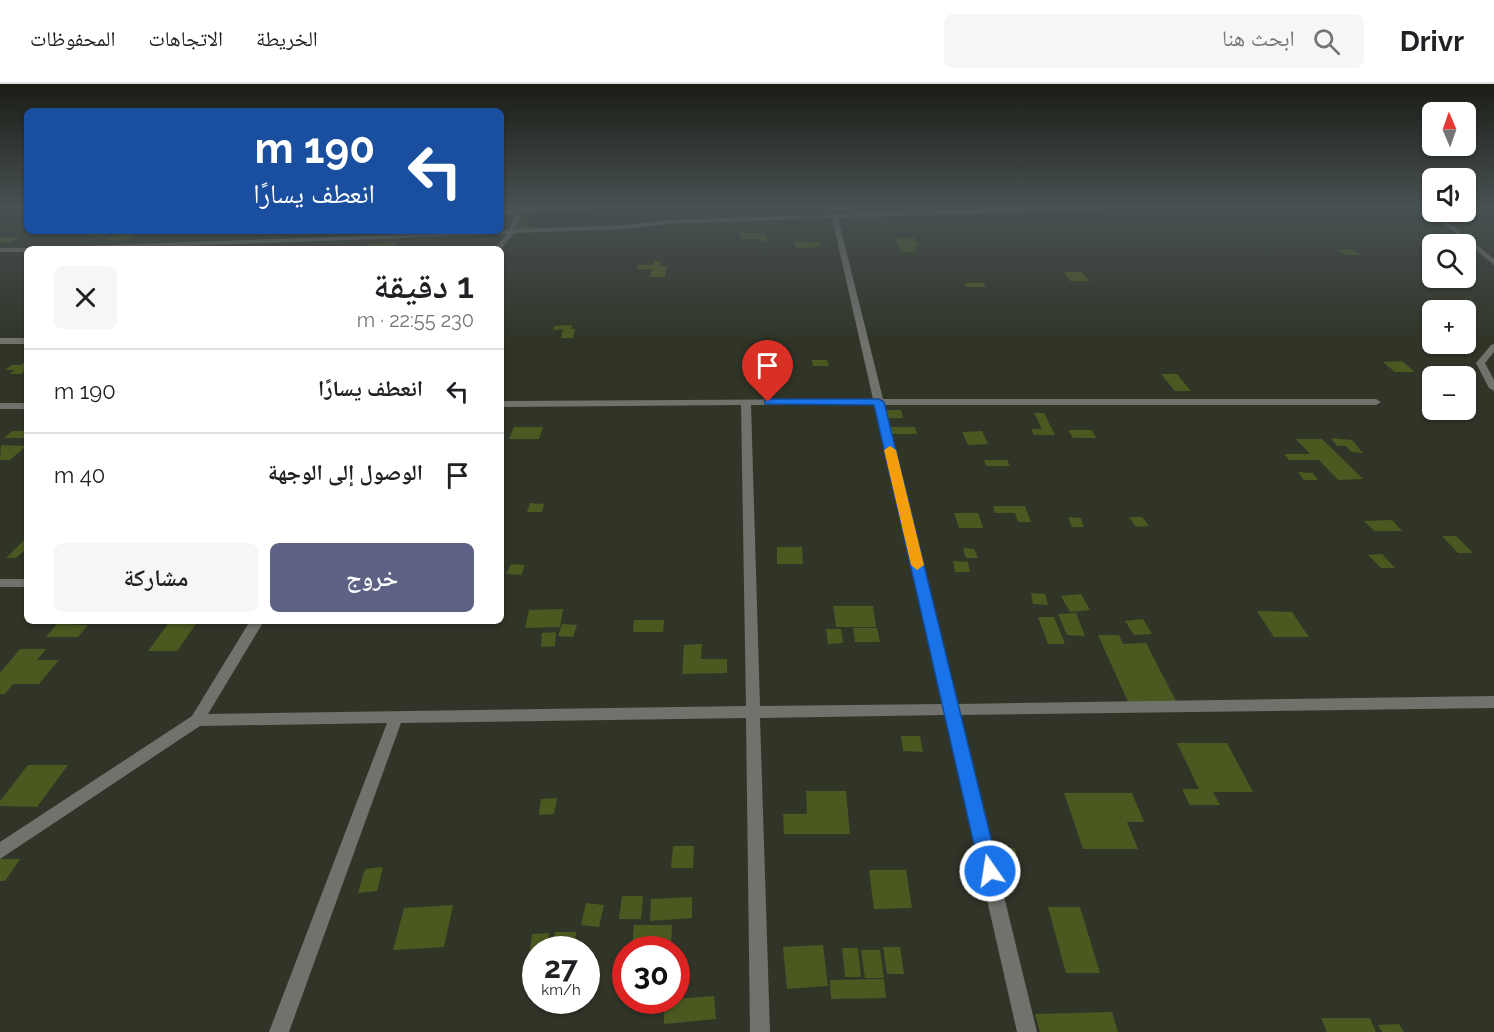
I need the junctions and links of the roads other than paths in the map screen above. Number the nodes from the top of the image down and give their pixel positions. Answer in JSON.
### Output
{"nodes":[{"id":1,"x":844,"y":251,"type":"edge"},
{"id":2,"x":1480,"y":251,"type":"edge"},
{"id":3,"x":1494,"y":263,"type":"edge"},
{"id":4,"x":0,"y":341,"type":"edge"},
{"id":5,"x":24,"y":341,"type":"edge"},
{"id":6,"x":1494,"y":347,"type":"edge"},
{"id":7,"x":1494,"y":388,"type":"edge"},
{"id":8,"x":746,"y":402,"type":"junction"},
{"id":9,"x":879,"y":402,"type":"junction"},
{"id":10,"x":1376,"y":402,"type":"dead end"},
{"id":11,"x":504,"y":404,"type":"edge"},
{"id":12,"x":0,"y":406,"type":"edge"},
{"id":13,"x":24,"y":406,"type":"edge"},
{"id":14,"x":0,"y":583,"type":"edge"},
{"id":15,"x":24,"y":583,"type":"edge"},
{"id":16,"x":255,"y":624,"type":"edge"},
{"id":17,"x":1494,"y":702,"type":"edge"},
{"id":18,"x":952,"y":710,"type":"junction"},
{"id":19,"x":753,"y":712,"type":"junction"},
{"id":20,"x":396,"y":718,"type":"junction"},
{"id":21,"x":197,"y":720,"type":"junction"},
{"id":22,"x":0,"y":850,"type":"edge"},
{"id":23,"x":279,"y":1032,"type":"edge"},
{"id":24,"x":760,"y":1032,"type":"edge"},
{"id":25,"x":1028,"y":1032,"type":"edge"}],
"edges":[{"from":1,"to":9,"type":"street"},
{"from":2,"to":3,"type":"street"},
{"from":4,"to":5,"type":"street"},
{"from":6,"to":7,"type":"street"},
{"from":8,"to":9,"type":"street"},
{"from":8,"to":11,"type":"street"},
{"from":8,"to":19,"type":"street"},
{"from":9,"to":10,"type":"street"},
{"from":9,"to":18,"type":"street"},
{"from":12,"to":13,"type":"street"},
{"from":14,"to":15,"type":"street"},
{"from":16,"to":21,"type":"street"},
{"from":17,"to":18,"type":"street"},
{"from":18,"to":19,"type":"street"},
{"from":18,"to":25,"type":"street"},
{"from":19,"to":20,"type":"street"},
{"from":19,"to":24,"type":"street"},
{"from":20,"to":21,"type":"street"},
{"from":20,"to":23,"type":"street"},
{"from":21,"to":22,"type":"street"}]}
